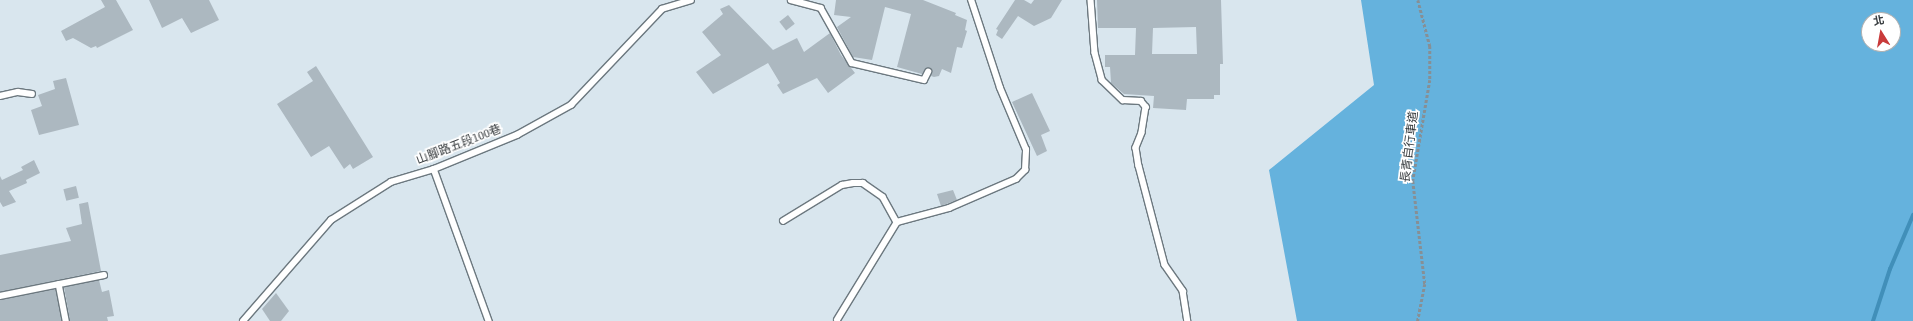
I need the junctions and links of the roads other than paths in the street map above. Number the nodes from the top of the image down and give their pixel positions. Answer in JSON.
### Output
{"nodes":[{"id":1,"x":691,"y":0,"type":"edge"},
{"id":2,"x":791,"y":0,"type":"edge"},
{"id":3,"x":971,"y":0,"type":"edge"},
{"id":4,"x":1091,"y":0,"type":"edge"},
{"id":5,"x":928,"y":72,"type":"dead end"},
{"id":6,"x":32,"y":94,"type":"dead end"},
{"id":7,"x":0,"y":96,"type":"edge"},
{"id":8,"x":434,"y":169,"type":"junction"},
{"id":9,"x":783,"y":221,"type":"dead end"},
{"id":10,"x":898,"y":222,"type":"junction"},
{"id":11,"x":104,"y":275,"type":"dead end"},
{"id":12,"x":59,"y":284,"type":"junction"},
{"id":13,"x":0,"y":296,"type":"edge"},
{"id":14,"x":838,"y":320,"type":"edge"},
{"id":15,"x":66,"y":321,"type":"edge"},
{"id":16,"x":243,"y":321,"type":"edge"},
{"id":17,"x":489,"y":321,"type":"edge"},
{"id":18,"x":1188,"y":321,"type":"edge"}],
"edges":[{"from":1,"to":8,"type":"lane","name":"山腳路五段100巷"},
{"from":2,"to":5,"type":"lane"},
{"from":3,"to":10,"type":"lane"},
{"from":4,"to":18,"type":"lane"},
{"from":6,"to":7,"type":"lane"},
{"from":8,"to":16,"type":"lane","name":"山腳路五段100巷"},
{"from":8,"to":17,"type":"lane"},
{"from":9,"to":10,"type":"lane"},
{"from":10,"to":14,"type":"lane"},
{"from":11,"to":12,"type":"lane"},
{"from":12,"to":13,"type":"lane"},
{"from":12,"to":15,"type":"lane"}]}
